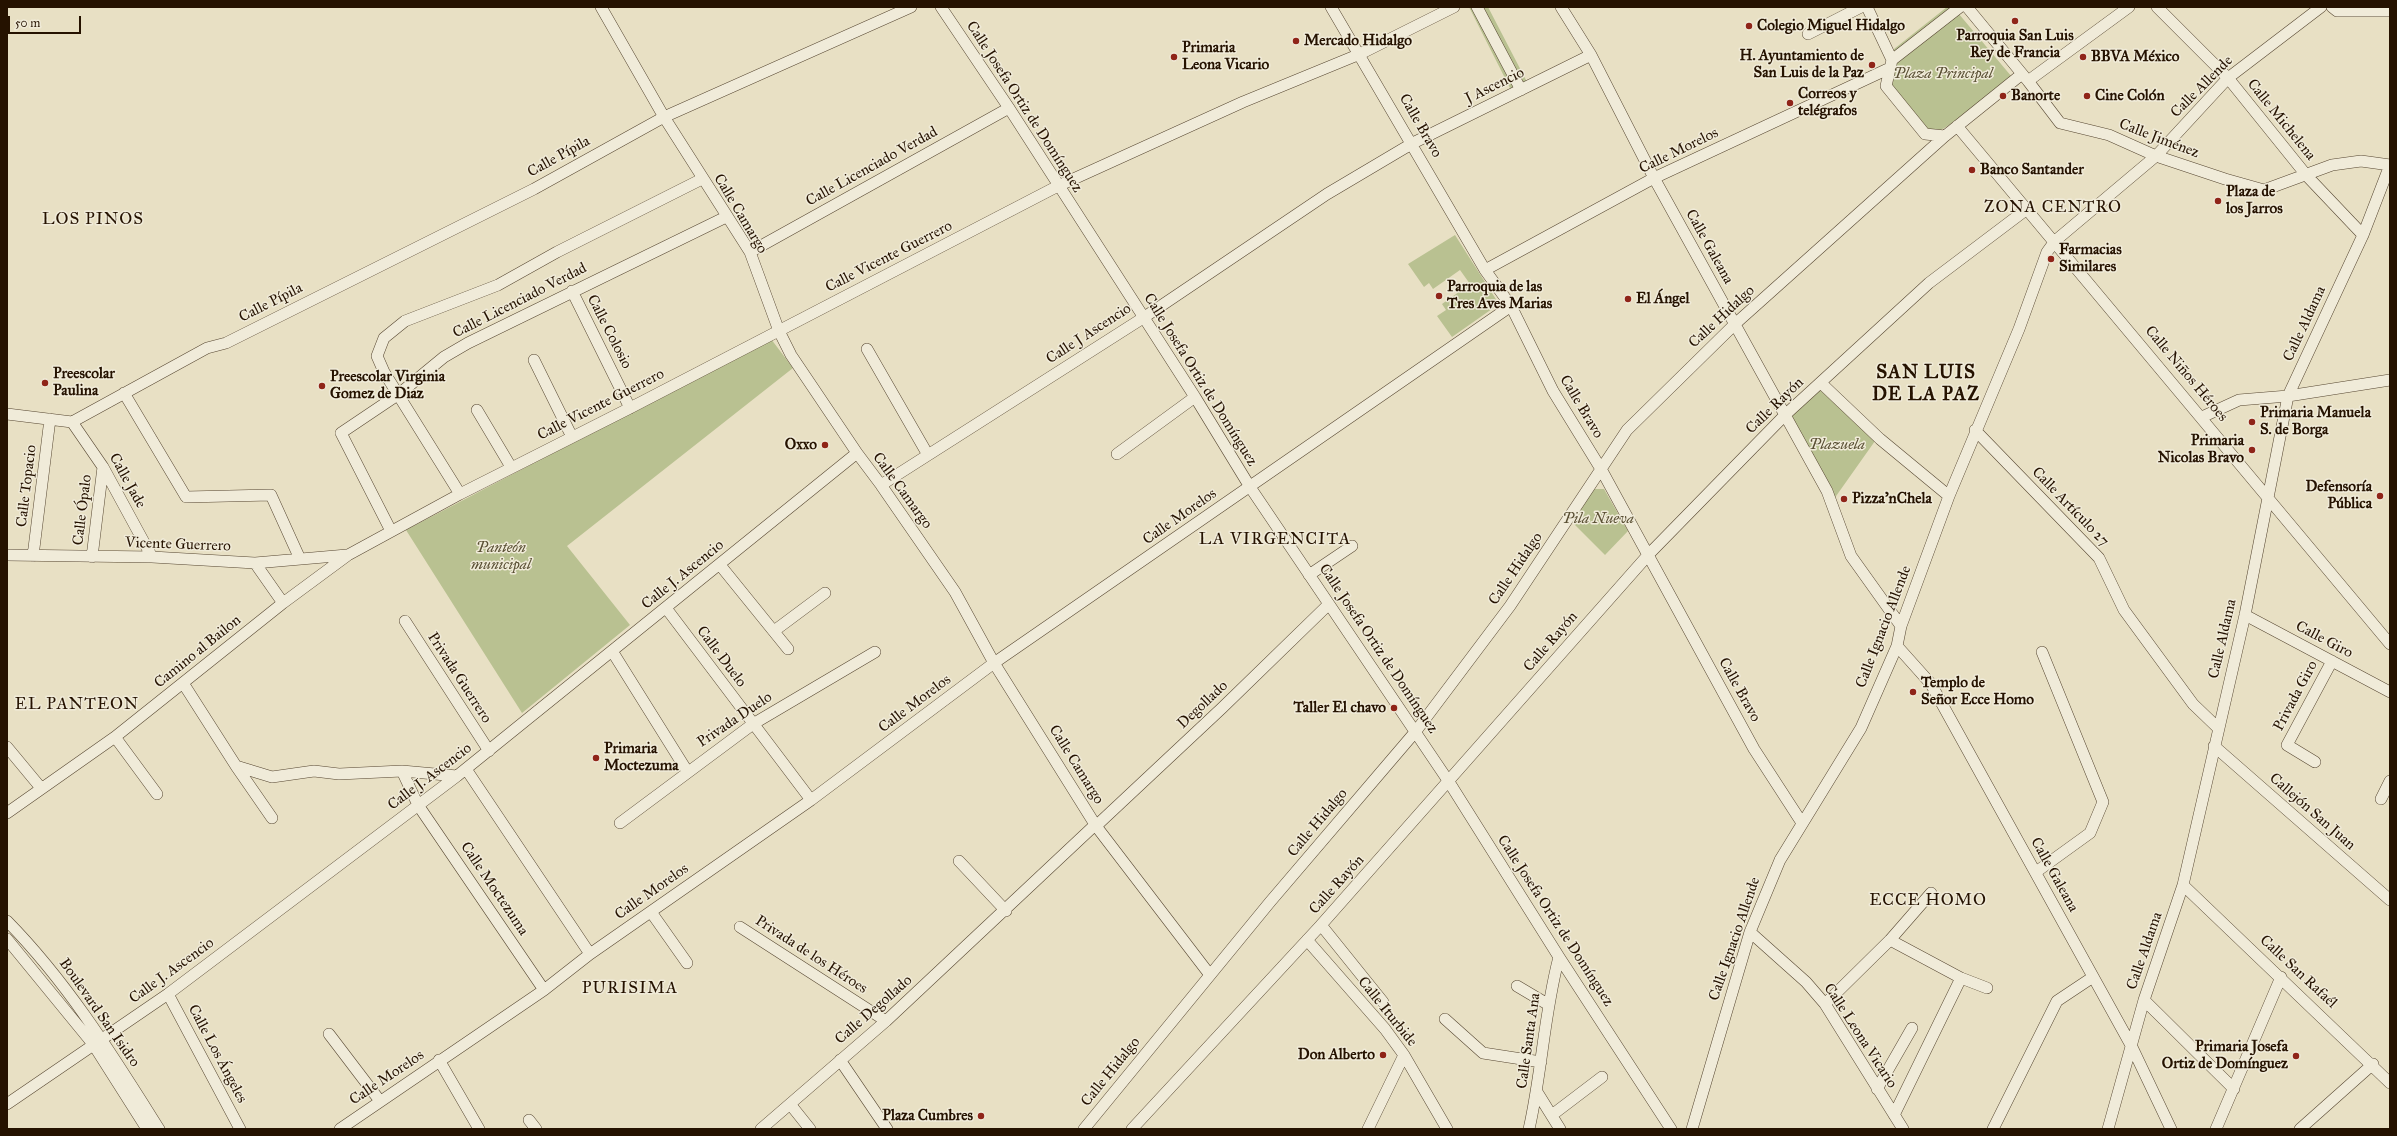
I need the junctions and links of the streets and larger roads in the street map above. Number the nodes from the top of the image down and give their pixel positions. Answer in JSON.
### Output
{"nodes":[{"id":1,"x":601,"y":7,"type":"edge"},
{"id":2,"x":911,"y":7,"type":"edge"},
{"id":3,"x":941,"y":7,"type":"edge"},
{"id":4,"x":1332,"y":7,"type":"edge"},
{"id":5,"x":1454,"y":7,"type":"edge"},
{"id":6,"x":1477,"y":7,"type":"edge"},
{"id":7,"x":1561,"y":7,"type":"edge"},
{"id":8,"x":1861,"y":7,"type":"edge"},
{"id":9,"x":1867,"y":7,"type":"edge"},
{"id":10,"x":1960,"y":7,"type":"edge"},
{"id":11,"x":1967,"y":7,"type":"edge"},
{"id":12,"x":2129,"y":7,"type":"edge"},
{"id":13,"x":2157,"y":7,"type":"edge"},
{"id":14,"x":2321,"y":7,"type":"edge"},
{"id":15,"x":2332,"y":7,"type":"edge"},
{"id":16,"x":2390,"y":11,"type":"edge"},
{"id":17,"x":1808,"y":34,"type":"dead end"},
{"id":18,"x":1360,"y":54,"type":"junction"},
{"id":19,"x":1591,"y":55,"type":"junction"},
{"id":20,"x":1891,"y":64,"type":"junction"},
{"id":21,"x":2025,"y":78,"type":"junction"},
{"id":22,"x":2228,"y":78,"type":"junction"},
{"id":23,"x":1521,"y":90,"type":"junction"},
{"id":24,"x":1009,"y":108,"type":"junction"},
{"id":25,"x":664,"y":117,"type":"junction"},
{"id":26,"x":1957,"y":126,"type":"junction"},
{"id":27,"x":1945,"y":136,"type":"junction"},
{"id":28,"x":1413,"y":143,"type":"junction"},
{"id":29,"x":2156,"y":156,"type":"junction"},
{"id":30,"x":2390,"y":165,"type":"edge"},
{"id":31,"x":2307,"y":176,"type":"junction"},
{"id":32,"x":1654,"y":178,"type":"junction"},
{"id":33,"x":702,"y":179,"type":"junction"},
{"id":34,"x":1058,"y":186,"type":"junction"},
{"id":35,"x":2027,"y":209,"type":"junction"},
{"id":36,"x":726,"y":217,"type":"junction"},
{"id":37,"x":2363,"y":235,"type":"junction"},
{"id":38,"x":2055,"y":241,"type":"junction"},
{"id":39,"x":750,"y":252,"type":"junction"},
{"id":40,"x":1485,"y":270,"type":"junction"},
{"id":41,"x":572,"y":291,"type":"junction"},
{"id":42,"x":1511,"y":306,"type":"junction"},
{"id":43,"x":1143,"y":318,"type":"junction"},
{"id":44,"x":1734,"y":324,"type":"junction"},
{"id":45,"x":779,"y":331,"type":"junction"},
{"id":46,"x":867,"y":349,"type":"dead end"},
{"id":47,"x":534,"y":360,"type":"dead end"},
{"id":48,"x":2390,"y":380,"type":"edge"},
{"id":49,"x":1821,"y":383,"type":"junction"},
{"id":50,"x":124,"y":393,"type":"junction"},
{"id":51,"x":399,"y":394,"type":"junction"},
{"id":52,"x":2288,"y":396,"type":"junction"},
{"id":53,"x":1195,"y":397,"type":"junction"},
{"id":54,"x":630,"y":408,"type":"junction"},
{"id":55,"x":477,"y":410,"type":"dead end"},
{"id":56,"x":7,"y":414,"type":"edge"},
{"id":57,"x":1786,"y":415,"type":"junction"},
{"id":58,"x":2202,"y":417,"type":"junction"},
{"id":59,"x":50,"y":419,"type":"junction"},
{"id":60,"x":72,"y":422,"type":"junction"},
{"id":61,"x":1975,"y":430,"type":"junction"},
{"id":62,"x":572,"y":437,"type":"junction"},
{"id":63,"x":857,"y":453,"type":"junction"},
{"id":64,"x":1116,"y":454,"type":"dead end"},
{"id":65,"x":928,"y":455,"type":"junction"},
{"id":66,"x":103,"y":467,"type":"junction"},
{"id":67,"x":511,"y":467,"type":"junction"},
{"id":68,"x":1601,"y":469,"type":"junction"},
{"id":69,"x":881,"y":485,"type":"junction"},
{"id":70,"x":1250,"y":487,"type":"junction"},
{"id":71,"x":460,"y":494,"type":"junction"},
{"id":72,"x":1949,"y":496,"type":"junction"},
{"id":73,"x":2268,"y":496,"type":"junction"},
{"id":74,"x":391,"y":531,"type":"junction"},
{"id":75,"x":1352,"y":546,"type":"dead end"},
{"id":76,"x":1649,"y":554,"type":"junction"},
{"id":77,"x":7,"y":555,"type":"edge"},
{"id":78,"x":348,"y":555,"type":"junction"},
{"id":79,"x":33,"y":556,"type":"junction"},
{"id":80,"x":92,"y":557,"type":"junction"},
{"id":81,"x":152,"y":557,"type":"junction"},
{"id":82,"x":300,"y":559,"type":"junction"},
{"id":83,"x":255,"y":563,"type":"junction"},
{"id":84,"x":720,"y":564,"type":"junction"},
{"id":85,"x":1309,"y":575,"type":"junction"},
{"id":86,"x":825,"y":593,"type":"dead end"},
{"id":87,"x":283,"y":603,"type":"junction"},
{"id":88,"x":1329,"y":604,"type":"junction"},
{"id":89,"x":666,"y":608,"type":"junction"},
{"id":90,"x":2245,"y":615,"type":"junction"},
{"id":91,"x":405,"y":621,"type":"dead end"},
{"id":92,"x":1901,"y":626,"type":"junction"},
{"id":93,"x":774,"y":631,"type":"junction"},
{"id":94,"x":2390,"y":644,"type":"edge"},
{"id":95,"x":1897,"y":646,"type":"junction"},
{"id":96,"x":788,"y":649,"type":"dead end"},
{"id":97,"x":612,"y":651,"type":"junction"},
{"id":98,"x":875,"y":652,"type":"dead end"},
{"id":99,"x":2042,"y":652,"type":"dead end"},
{"id":100,"x":2332,"y":661,"type":"junction"},
{"id":101,"x":994,"y":663,"type":"junction"},
{"id":102,"x":183,"y":683,"type":"junction"},
{"id":103,"x":2390,"y":692,"type":"edge"},
{"id":104,"x":752,"y":724,"type":"junction"},
{"id":105,"x":2218,"y":728,"type":"junction"},
{"id":106,"x":1416,"y":731,"type":"junction"},
{"id":107,"x":115,"y":737,"type":"junction"},
{"id":108,"x":2214,"y":746,"type":"junction"},
{"id":109,"x":7,"y":747,"type":"edge"},
{"id":110,"x":488,"y":751,"type":"junction"},
{"id":111,"x":2315,"y":762,"type":"dead end"},
{"id":112,"x":236,"y":766,"type":"junction"},
{"id":113,"x":466,"y":769,"type":"junction"},
{"id":114,"x":402,"y":771,"type":"junction"},
{"id":115,"x":687,"y":771,"type":"junction"},
{"id":116,"x":457,"y":776,"type":"junction"},
{"id":117,"x":2390,"y":781,"type":"edge"},
{"id":118,"x":1449,"y":782,"type":"junction"},
{"id":119,"x":41,"y":788,"type":"junction"},
{"id":120,"x":157,"y":794,"type":"dead end"},
{"id":121,"x":2381,"y":799,"type":"dead end"},
{"id":122,"x":811,"y":800,"type":"junction"},
{"id":123,"x":418,"y":805,"type":"junction"},
{"id":124,"x":7,"y":813,"type":"edge"},
{"id":125,"x":272,"y":818,"type":"dead end"},
{"id":126,"x":620,"y":823,"type":"dead end"},
{"id":127,"x":1802,"y":823,"type":"junction"},
{"id":128,"x":1096,"y":825,"type":"junction"},
{"id":129,"x":959,"y":861,"type":"dead end"},
{"id":130,"x":2036,"y":872,"type":"junction"},
{"id":131,"x":2183,"y":885,"type":"junction"},
{"id":132,"x":1931,"y":893,"type":"dead end"},
{"id":133,"x":2390,"y":900,"type":"edge"},
{"id":134,"x":1006,"y":911,"type":"junction"},
{"id":135,"x":651,"y":912,"type":"junction"},
{"id":136,"x":7,"y":921,"type":"edge"},
{"id":137,"x":1321,"y":925,"type":"junction"},
{"id":138,"x":740,"y":927,"type":"dead end"},
{"id":139,"x":1750,"y":932,"type":"junction"},
{"id":140,"x":7,"y":939,"type":"edge"},
{"id":141,"x":1307,"y":940,"type":"junction"},
{"id":142,"x":1890,"y":940,"type":"junction"},
{"id":143,"x":590,"y":954,"type":"junction"},
{"id":144,"x":1559,"y":957,"type":"junction"},
{"id":145,"x":687,"y":963,"type":"dead end"},
{"id":146,"x":1210,"y":975,"type":"junction"},
{"id":147,"x":2093,"y":977,"type":"junction"},
{"id":148,"x":2281,"y":977,"type":"junction"},
{"id":149,"x":1962,"y":978,"type":"junction"},
{"id":150,"x":1517,"y":986,"type":"dead end"},
{"id":151,"x":1987,"y":988,"type":"dead end"},
{"id":152,"x":544,"y":990,"type":"junction"},
{"id":153,"x":168,"y":994,"type":"junction"},
{"id":154,"x":2144,"y":1000,"type":"junction"},
{"id":155,"x":1383,"y":1002,"type":"dead end"},
{"id":156,"x":1825,"y":1004,"type":"junction"},
{"id":157,"x":1549,"y":1005,"type":"junction"},
{"id":158,"x":1445,"y":1019,"type":"dead end"},
{"id":159,"x":886,"y":1021,"type":"junction"},
{"id":160,"x":1912,"y":1028,"type":"dead end"},
{"id":161,"x":329,"y":1034,"type":"dead end"},
{"id":162,"x":98,"y":1041,"type":"junction"},
{"id":163,"x":2132,"y":1047,"type":"junction"},
{"id":164,"x":1404,"y":1055,"type":"junction"},
{"id":165,"x":439,"y":1060,"type":"junction"},
{"id":166,"x":840,"y":1060,"type":"junction"},
{"id":167,"x":1541,"y":1062,"type":"junction"},
{"id":168,"x":2372,"y":1064,"type":"junction"},
{"id":169,"x":1602,"y":1077,"type":"dead end"},
{"id":170,"x":2390,"y":1083,"type":"edge"},
{"id":171,"x":1877,"y":1089,"type":"junction"},
{"id":172,"x":2234,"y":1089,"type":"junction"},
{"id":173,"x":1537,"y":1092,"type":"junction"},
{"id":174,"x":380,"y":1101,"type":"junction"},
{"id":175,"x":7,"y":1104,"type":"edge"},
{"id":176,"x":790,"y":1104,"type":"junction"},
{"id":177,"x":1552,"y":1115,"type":"junction"},
{"id":178,"x":1894,"y":1115,"type":"junction"},
{"id":179,"x":147,"y":1129,"type":"edge"},
{"id":180,"x":159,"y":1129,"type":"edge"},
{"id":181,"x":240,"y":1129,"type":"edge"},
{"id":182,"x":340,"y":1129,"type":"edge"},
{"id":183,"x":479,"y":1129,"type":"edge"},
{"id":184,"x":761,"y":1129,"type":"edge"},
{"id":185,"x":810,"y":1129,"type":"edge"},
{"id":186,"x":886,"y":1129,"type":"edge"},
{"id":187,"x":1084,"y":1129,"type":"edge"},
{"id":188,"x":1132,"y":1129,"type":"edge"},
{"id":189,"x":1368,"y":1129,"type":"edge"},
{"id":190,"x":1447,"y":1129,"type":"edge"},
{"id":191,"x":1528,"y":1129,"type":"edge"},
{"id":192,"x":1560,"y":1129,"type":"edge"},
{"id":193,"x":1671,"y":1129,"type":"edge"},
{"id":194,"x":1692,"y":1129,"type":"edge"},
{"id":195,"x":1903,"y":1129,"type":"edge"},
{"id":196,"x":1993,"y":1129,"type":"edge"},
{"id":197,"x":2108,"y":1129,"type":"edge"},
{"id":198,"x":2171,"y":1129,"type":"edge"},
{"id":199,"x":2216,"y":1129,"type":"edge"},
{"id":200,"x":2300,"y":1129,"type":"edge"}],
"edges":[{"from":1,"to":25,"type":"street","name":"Calle Camargo"},
{"from":2,"to":25,"type":"street","name":"Calle Pípila"},
{"from":3,"to":24,"type":"street","name":"Calle Josefa Ortiz de Domínguez"},
{"from":4,"to":18,"type":"street","name":"Calle Bravo"},
{"from":5,"to":18,"type":"street","name":"Calle Vicente Guerrero"},
{"from":6,"to":23,"type":"street"},
{"from":7,"to":19,"type":"street","name":"Calle Galeana"},
{"from":8,"to":17,"type":"street"},
{"from":9,"to":20,"type":"street"},
{"from":10,"to":20,"type":"street","name":"Calle Morelos"},
{"from":11,"to":21,"type":"street","name":"Calle Jiménez"},
{"from":12,"to":21,"type":"street","name":"Calle Hidalgo"},
{"from":13,"to":22,"type":"street","name":"Calle Michelena"},
{"from":14,"to":22,"type":"street","name":"Calle Allende"},
{"from":15,"to":16,"type":"street"},
{"from":18,"to":28,"type":"street","name":"Calle Bravo"},
{"from":18,"to":34,"type":"street","name":"Calle Vicente Guerrero"},
{"from":19,"to":23,"type":"street","name":"J Ascencio"},
{"from":19,"to":32,"type":"street","name":"Calle Galeana"},
{"from":20,"to":27,"type":"street"},
{"from":20,"to":32,"type":"street","name":"Calle Morelos"},
{"from":21,"to":26,"type":"street","name":"Calle Hidalgo"},
{"from":21,"to":29,"type":"street","name":"Calle Jiménez"},
{"from":22,"to":29,"type":"street","name":"Calle Allende"},
{"from":22,"to":31,"type":"street","name":"Calle Michelena"},
{"from":23,"to":28,"type":"street","name":"J Ascencio"},
{"from":24,"to":34,"type":"street","name":"Calle Josefa Ortiz de Domínguez"},
{"from":24,"to":39,"type":"street","name":"Calle Licenciado Verdad"},
{"from":25,"to":33,"type":"street","name":"Calle Camargo"},
{"from":25,"to":50,"type":"street","name":"Calle Pípila"},
{"from":26,"to":27,"type":"street","name":"Calle Hidalgo"},
{"from":26,"to":35,"type":"street","name":"Calle Niños Héroes"},
{"from":27,"to":44,"type":"street","name":"Calle Hidalgo"},
{"from":28,"to":40,"type":"street","name":"Calle Bravo"},
{"from":28,"to":43,"type":"street","name":"Calle J Ascencio"},
{"from":29,"to":31,"type":"street","name":"Calle Jiménez"},
{"from":29,"to":38,"type":"street","name":"Calle Allende"},
{"from":30,"to":31,"type":"street","name":"Calle Jiménez"},
{"from":30,"to":37,"type":"street","name":"Calle Aldama"},
{"from":31,"to":37,"type":"street","name":"Calle Michelena"},
{"from":32,"to":40,"type":"street","name":"Calle Morelos"},
{"from":32,"to":44,"type":"street","name":"Calle Galeana"},
{"from":33,"to":36,"type":"street","name":"Calle Camargo"},
{"from":33,"to":51,"type":"street"},
{"from":34,"to":43,"type":"street","name":"Calle Josefa Ortiz de Domínguez"},
{"from":34,"to":45,"type":"street","name":"Calle Vicente Guerrero"},
{"from":35,"to":38,"type":"street","name":"Calle Niños Héroes"},
{"from":35,"to":49,"type":"street","name":"Calle Rayón"},
{"from":36,"to":39,"type":"street","name":"Calle Camargo"},
{"from":36,"to":41,"type":"street","name":"Calle Licenciado Verdad"},
{"from":37,"to":52,"type":"street","name":"Calle Aldama"},
{"from":38,"to":58,"type":"street","name":"Calle Niños Héroes"},
{"from":38,"to":61,"type":"street","name":"Calle Ignacio Allende"},
{"from":39,"to":45,"type":"street","name":"Calle Camargo"},
{"from":40,"to":42,"type":"street","name":"Calle Bravo"},
{"from":41,"to":51,"type":"street","name":"Calle Licenciado Verdad"},
{"from":41,"to":54,"type":"street","name":"Calle Colosio"},
{"from":42,"to":68,"type":"street","name":"Calle Bravo"},
{"from":42,"to":70,"type":"street","name":"Calle Morelos"},
{"from":43,"to":53,"type":"street","name":"Calle Josefa Ortiz de Domínguez"},
{"from":43,"to":65,"type":"street","name":"Calle J Ascencio"},
{"from":44,"to":57,"type":"street","name":"Calle Galeana"},
{"from":44,"to":68,"type":"street","name":"Calle Hidalgo"},
{"from":45,"to":54,"type":"street","name":"Calle Vicente Guerrero"},
{"from":45,"to":63,"type":"street","name":"Calle Camargo"},
{"from":46,"to":65,"type":"street"},
{"from":47,"to":62,"type":"street"},
{"from":48,"to":52,"type":"street"},
{"from":49,"to":57,"type":"street","name":"Calle Rayón"},
{"from":49,"to":72,"type":"street"},
{"from":50,"to":60,"type":"street","name":"Calle Pípila"},
{"from":50,"to":82,"type":"street"},
{"from":51,"to":71,"type":"street"},
{"from":51,"to":74,"type":"street","name":"Calle Licenciado Verdad"},
{"from":52,"to":58,"type":"street"},
{"from":52,"to":73,"type":"street","name":"Calle Aldama"},
{"from":53,"to":64,"type":"street"},
{"from":53,"to":70,"type":"street","name":"Calle Josefa Ortiz de Domínguez"},
{"from":54,"to":62,"type":"street","name":"Calle Vicente Guerrero"},
{"from":55,"to":67,"type":"street"},
{"from":56,"to":59,"type":"street"},
{"from":57,"to":76,"type":"street","name":"Calle Rayón"},
{"from":57,"to":92,"type":"street","name":"Calle Galeana"},
{"from":58,"to":73,"type":"street","name":"Calle Niños Héroes"},
{"from":59,"to":60,"type":"street"},
{"from":59,"to":79,"type":"street","name":"Calle Topacio"},
{"from":60,"to":66,"type":"street","name":"Calle Jade"},
{"from":61,"to":72,"type":"street","name":"Calle Ignacio Allende"},
{"from":61,"to":105,"type":"street","name":"Calle Artículo 27"},
{"from":62,"to":67,"type":"street","name":"Calle Vicente Guerrero"},
{"from":63,"to":69,"type":"street","name":"Calle Camargo"},
{"from":63,"to":84,"type":"street","name":"Calle J. Ascencio"},
{"from":65,"to":69,"type":"street","name":"Calle J Ascencio"},
{"from":66,"to":80,"type":"street","name":"Calle Ópalo"},
{"from":66,"to":81,"type":"street","name":"Calle Jade"},
{"from":67,"to":71,"type":"street","name":"Calle Vicente Guerrero"},
{"from":68,"to":76,"type":"street","name":"Calle Bravo"},
{"from":68,"to":106,"type":"street","name":"Calle Hidalgo"},
{"from":69,"to":101,"type":"street","name":"Calle Camargo"},
{"from":70,"to":85,"type":"street","name":"Calle Josefa Ortiz de Domínguez"},
{"from":70,"to":101,"type":"street","name":"Calle Morelos"},
{"from":71,"to":74,"type":"street","name":"Calle Vicente Guerrero"},
{"from":72,"to":92,"type":"street","name":"Calle Ignacio Allende"},
{"from":73,"to":90,"type":"street","name":"Calle Aldama"},
{"from":73,"to":94,"type":"street","name":"Calle Niños Héroes"},
{"from":74,"to":78,"type":"street","name":"Calle Vicente Guerrero"},
{"from":75,"to":85,"type":"street"},
{"from":76,"to":118,"type":"street","name":"Calle Rayón"},
{"from":76,"to":127,"type":"street","name":"Calle Bravo"},
{"from":77,"to":79,"type":"street","name":"Vicente Guerrero"},
{"from":78,"to":82,"type":"street","name":"Vicente Guerrero"},
{"from":78,"to":87,"type":"street","name":"Camino al Bailon"},
{"from":79,"to":80,"type":"street","name":"Vicente Guerrero"},
{"from":80,"to":81,"type":"street","name":"Vicente Guerrero"},
{"from":81,"to":83,"type":"street","name":"Vicente Guerrero"},
{"from":82,"to":83,"type":"street","name":"Vicente Guerrero"},
{"from":83,"to":87,"type":"street"},
{"from":84,"to":89,"type":"street","name":"Calle J. Ascencio"},
{"from":84,"to":93,"type":"street"},
{"from":85,"to":88,"type":"street","name":"Calle Josefa Ortiz de Domínguez"},
{"from":86,"to":93,"type":"street"},
{"from":87,"to":102,"type":"street","name":"Camino al Bailon"},
{"from":88,"to":106,"type":"street","name":"Calle Josefa Ortiz de Domínguez"},
{"from":88,"to":128,"type":"street","name":"Degollado"},
{"from":89,"to":97,"type":"street","name":"Calle J. Ascencio"},
{"from":89,"to":104,"type":"street","name":"Calle Duelo"},
{"from":90,"to":100,"type":"street","name":"Calle Giro"},
{"from":90,"to":105,"type":"street","name":"Calle Aldama"},
{"from":91,"to":110,"type":"street","name":"Privada Guerrero"},
{"from":92,"to":95,"type":"street","name":"Calle Ignacio Allende"},
{"from":93,"to":96,"type":"street"},
{"from":95,"to":127,"type":"street","name":"Calle Ignacio Allende"},
{"from":95,"to":130,"type":"street","name":"Calle Galeana"},
{"from":97,"to":110,"type":"street","name":"Calle J. Ascencio"},
{"from":97,"to":115,"type":"street"},
{"from":98,"to":104,"type":"street","name":"Privada Duelo"},
{"from":99,"to":130,"type":"street"},
{"from":100,"to":103,"type":"street","name":"Calle Giro"},
{"from":100,"to":111,"type":"street","name":"Privada Giro"},
{"from":101,"to":122,"type":"street","name":"Calle Morelos"},
{"from":101,"to":128,"type":"street","name":"Calle Camargo"},
{"from":102,"to":107,"type":"street","name":"Camino al Bailon"},
{"from":102,"to":112,"type":"street"},
{"from":104,"to":115,"type":"street","name":"Privada Duelo"},
{"from":104,"to":122,"type":"street","name":"Calle Duelo"},
{"from":105,"to":108,"type":"street","name":"Calle Aldama"},
{"from":106,"to":118,"type":"street","name":"Calle Josefa Ortiz de Domínguez"},
{"from":106,"to":146,"type":"street","name":"Calle Hidalgo"},
{"from":107,"to":119,"type":"street","name":"Camino al Bailon"},
{"from":107,"to":120,"type":"street"},
{"from":108,"to":131,"type":"street","name":"Calle Aldama"},
{"from":108,"to":133,"type":"street","name":"Callejón San Juan"},
{"from":109,"to":119,"type":"street"},
{"from":110,"to":113,"type":"street","name":"Calle J. Ascencio"},
{"from":112,"to":114,"type":"street"},
{"from":112,"to":125,"type":"street"},
{"from":113,"to":116,"type":"street","name":"Calle J. Ascencio"},
{"from":113,"to":143,"type":"street"},
{"from":114,"to":116,"type":"street"},
{"from":114,"to":123,"type":"street","name":"Calle Moctezuma"},
{"from":115,"to":126,"type":"street","name":"Privada Duelo"},
{"from":116,"to":123,"type":"street","name":"Calle J. Ascencio"},
{"from":117,"to":121,"type":"street"},
{"from":118,"to":137,"type":"street","name":"Calle Rayón"},
{"from":118,"to":144,"type":"street","name":"Calle Josefa Ortiz de Domínguez"},
{"from":119,"to":124,"type":"street","name":"Camino al Bailon"},
{"from":122,"to":135,"type":"street","name":"Calle Morelos"},
{"from":123,"to":152,"type":"street","name":"Calle Moctezuma"},
{"from":123,"to":153,"type":"street","name":"Calle J. Ascencio"},
{"from":127,"to":139,"type":"street","name":"Calle Ignacio Allende"},
{"from":128,"to":134,"type":"street","name":"Degollado"},
{"from":128,"to":146,"type":"street","name":"Calle Camargo"},
{"from":129,"to":134,"type":"street"},
{"from":130,"to":147,"type":"street","name":"Calle Galeana"},
{"from":131,"to":148,"type":"street","name":"Calle San Rafaél"},
{"from":131,"to":154,"type":"street","name":"Calle Aldama"},
{"from":132,"to":142,"type":"street"},
{"from":134,"to":159,"type":"street","name":"Calle Degollado"},
{"from":135,"to":143,"type":"street","name":"Calle Morelos"},
{"from":135,"to":145,"type":"street"},
{"from":136,"to":162,"type":"street","name":"Boulevard San Isidro"},
{"from":137,"to":141,"type":"street","name":"Calle Rayón"},
{"from":137,"to":155,"type":"street"},
{"from":138,"to":159,"type":"street","name":"Privada de los Héroes"},
{"from":139,"to":156,"type":"street","name":"Calle Leona Vicario"},
{"from":139,"to":194,"type":"street","name":"Calle Ignacio Allende"},
{"from":140,"to":162,"type":"street","name":"Boulevard San Isidro"},
{"from":141,"to":164,"type":"street","name":"Calle Iturbide"},
{"from":141,"to":188,"type":"street","name":"Calle Rayón"},
{"from":142,"to":149,"type":"street"},
{"from":142,"to":156,"type":"street"},
{"from":143,"to":152,"type":"street","name":"Calle Morelos"},
{"from":144,"to":157,"type":"street","name":"Calle Santa Ana"},
{"from":144,"to":193,"type":"street","name":"Calle Josefa Ortiz de Domínguez"},
{"from":146,"to":187,"type":"street","name":"Calle Hidalgo"},
{"from":147,"to":163,"type":"street","name":"Calle Galeana"},
{"from":147,"to":196,"type":"street"},
{"from":148,"to":168,"type":"street","name":"Calle San Rafaél"},
{"from":148,"to":172,"type":"street"},
{"from":149,"to":151,"type":"street"},
{"from":149,"to":178,"type":"street"},
{"from":150,"to":157,"type":"street"},
{"from":152,"to":165,"type":"street","name":"Calle Morelos"},
{"from":153,"to":162,"type":"street","name":"Calle J. Ascencio"},
{"from":153,"to":181,"type":"street","name":"Calle Los Ángeles"},
{"from":154,"to":163,"type":"street","name":"Calle Aldama"},
{"from":154,"to":172,"type":"street"},
{"from":156,"to":171,"type":"street","name":"Calle Leona Vicario"},
{"from":157,"to":167,"type":"street","name":"Calle Santa Ana"},
{"from":158,"to":167,"type":"street"},
{"from":159,"to":166,"type":"street","name":"Calle Degollado"},
{"from":160,"to":171,"type":"street"},
{"from":161,"to":174,"type":"street"},
{"from":162,"to":175,"type":"street","name":"Calle J. Ascencio"},
{"from":162,"to":179,"type":"street","name":"Boulevard San Isidro"},
{"from":162,"to":180,"type":"street","name":"Boulevard San Isidro"},
{"from":163,"to":197,"type":"street","name":"Calle Aldama"},
{"from":163,"to":198,"type":"street","name":"Calle Galeana"},
{"from":164,"to":189,"type":"street"},
{"from":164,"to":190,"type":"street","name":"Calle Iturbide"},
{"from":165,"to":174,"type":"street","name":"Calle Morelos"},
{"from":165,"to":183,"type":"street"},
{"from":166,"to":176,"type":"street","name":"Calle Degollado"},
{"from":166,"to":186,"type":"street"},
{"from":167,"to":173,"type":"street","name":"Calle Santa Ana"},
{"from":168,"to":170,"type":"street","name":"Calle San Rafaél"},
{"from":168,"to":200,"type":"street"},
{"from":169,"to":177,"type":"street"},
{"from":171,"to":178,"type":"street","name":"Calle Leona Vicario"},
{"from":172,"to":199,"type":"street"},
{"from":173,"to":177,"type":"street"},
{"from":173,"to":191,"type":"street","name":"Calle Santa Ana"},
{"from":174,"to":182,"type":"street","name":"Calle Morelos"},
{"from":176,"to":184,"type":"street","name":"Calle Degollado"},
{"from":176,"to":185,"type":"street"},
{"from":177,"to":192,"type":"street"},
{"from":178,"to":195,"type":"street","name":"Calle Leona Vicario"}]}
